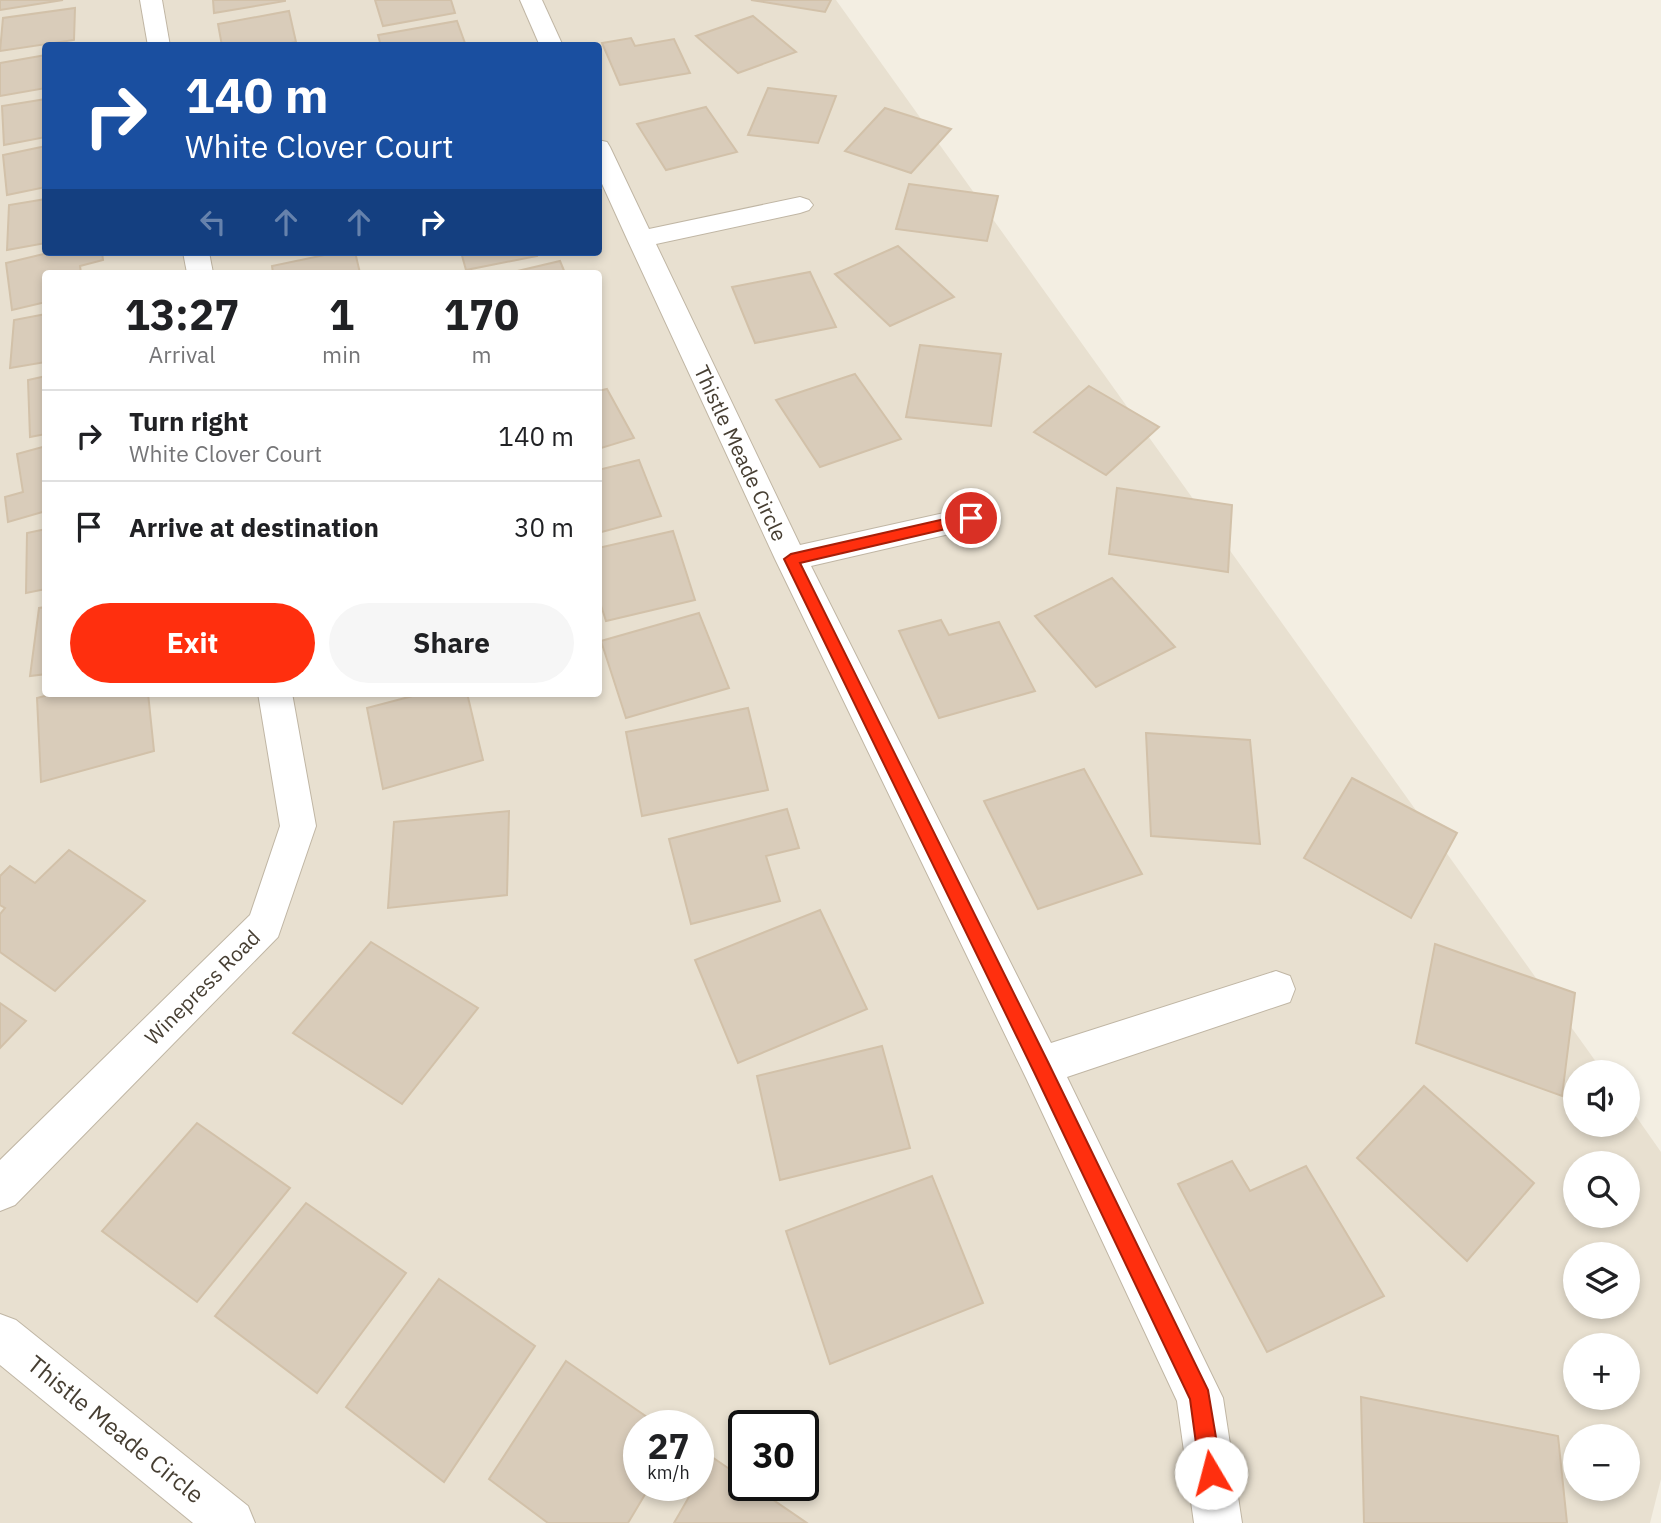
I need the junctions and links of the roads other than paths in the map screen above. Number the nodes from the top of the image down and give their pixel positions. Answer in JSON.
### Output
{"nodes":[{"id":1,"x":151,"y":0,"type":"edge"},
{"id":2,"x":540,"y":2,"type":"edge"},
{"id":3,"x":158,"y":42,"type":"edge"},
{"id":4,"x":551,"y":42,"type":"edge"},
{"id":5,"x":602,"y":156,"type":"edge"},
{"id":6,"x":800,"y":205,"type":"dead end"},
{"id":7,"x":640,"y":239,"type":"junction"},
{"id":8,"x":971,"y":518,"type":"dead end"},
{"id":9,"x":791,"y":559,"type":"junction"},
{"id":10,"x":276,"y":697,"type":"edge"},
{"id":11,"x":1276,"y":989,"type":"dead end"},
{"id":12,"x":1041,"y":1066,"type":"junction"},
{"id":13,"x":0,"y":1190,"type":"edge"},
{"id":14,"x":0,"y":1336,"type":"edge"},
{"id":15,"x":231,"y":1523,"type":"edge"},
{"id":16,"x":1218,"y":1523,"type":"edge"}],
"edges":[{"from":1,"to":3,"type":"street"},
{"from":2,"to":4,"type":"street"},
{"from":5,"to":7,"type":"street","name":"Thistle Meade Circle"},
{"from":6,"to":7,"type":"street"},
{"from":7,"to":9,"type":"street","name":"Thistle Meade Circle"},
{"from":8,"to":9,"type":"street"},
{"from":9,"to":12,"type":"street","name":"Thistle Meade Circle"},
{"from":10,"to":13,"type":"street","name":"Winepress Road"},
{"from":11,"to":12,"type":"street"},
{"from":12,"to":16,"type":"street","name":"Thistle Meade Circle"},
{"from":14,"to":15,"type":"street","name":"Thistle Meade Circle"}]}
